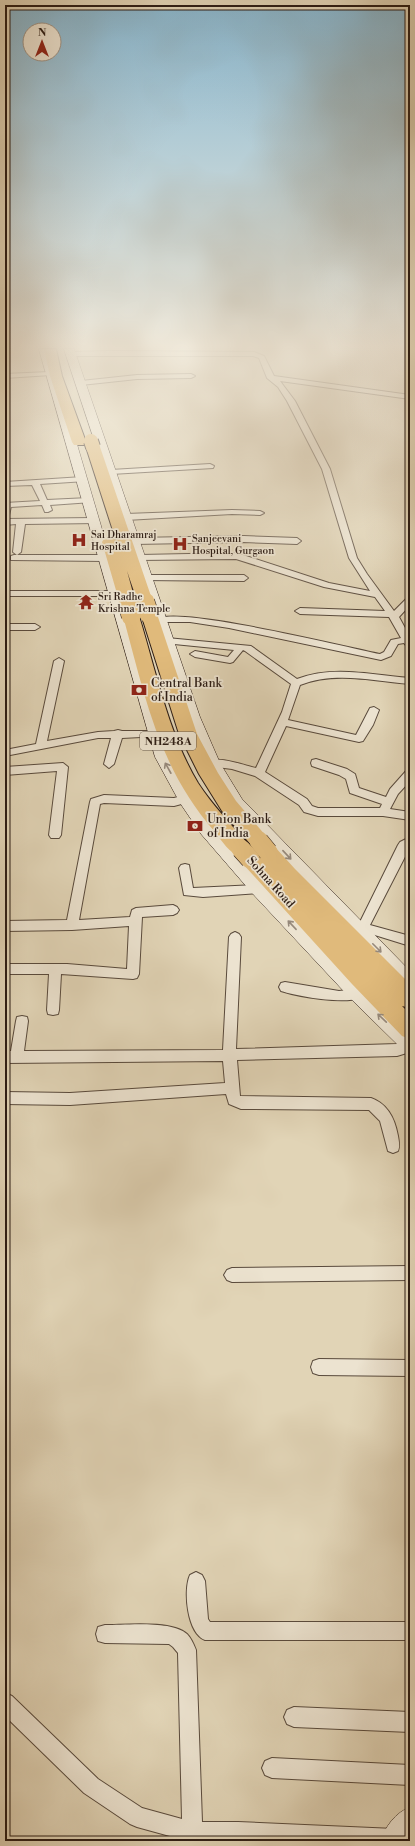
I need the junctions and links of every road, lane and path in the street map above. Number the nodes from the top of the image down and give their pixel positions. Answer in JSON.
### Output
{"nodes":[{"id":1,"x":81,"y":435,"type":"edge"},
{"id":2,"x":82,"y":435,"type":"edge"},
{"id":3,"x":84,"y":435,"type":"edge"},
{"id":4,"x":85,"y":435,"type":"edge"},
{"id":5,"x":309,"y":435,"type":"edge"},
{"id":6,"x":86,"y":444,"type":"junction"},
{"id":7,"x":210,"y":466,"type":"dead end"},
{"id":8,"x":111,"y":472,"type":"junction"},
{"id":9,"x":83,"y":479,"type":"junction"},
{"id":10,"x":35,"y":482,"type":"junction"},
{"id":11,"x":5,"y":484,"type":"edge"},
{"id":12,"x":89,"y":500,"type":"junction"},
{"id":13,"x":46,"y":504,"type":"junction"},
{"id":14,"x":260,"y":513,"type":"dead end"},
{"id":15,"x":5,"y":515,"type":"edge"},
{"id":16,"x":126,"y":517,"type":"junction"},
{"id":17,"x":51,"y":521,"type":"junction"},
{"id":18,"x":94,"y":521,"type":"junction"},
{"id":19,"x":5,"y":522,"type":"edge"},
{"id":20,"x":21,"y":522,"type":"junction"},
{"id":21,"x":134,"y":541,"type":"junction"},
{"id":22,"x":297,"y":541,"type":"dead end"},
{"id":23,"x":105,"y":558,"type":"junction"},
{"id":24,"x":140,"y":558,"type":"junction"},
{"id":25,"x":146,"y":578,"type":"junction"},
{"id":26,"x":244,"y":578,"type":"dead end"},
{"id":27,"x":6,"y":594,"type":"edge"},
{"id":28,"x":378,"y":595,"type":"junction"},
{"id":29,"x":410,"y":600,"type":"edge"},
{"id":30,"x":138,"y":608,"type":"junction"},
{"id":31,"x":300,"y":611,"type":"dead end"},
{"id":32,"x":393,"y":616,"type":"junction"},
{"id":33,"x":5,"y":627,"type":"edge"},
{"id":34,"x":35,"y":627,"type":"dead end"},
{"id":35,"x":167,"y":641,"type":"junction"},
{"id":36,"x":408,"y":643,"type":"edge"},
{"id":37,"x":241,"y":647,"type":"junction"},
{"id":38,"x":195,"y":654,"type":"dead end"},
{"id":39,"x":59,"y":661,"type":"dead end"},
{"id":40,"x":410,"y":681,"type":"edge"},
{"id":41,"x":296,"y":683,"type":"junction"},
{"id":42,"x":374,"y":710,"type":"dead end"},
{"id":43,"x":282,"y":722,"type":"junction"},
{"id":44,"x":118,"y":734,"type":"junction"},
{"id":45,"x":156,"y":734,"type":"junction"},
{"id":46,"x":41,"y":746,"type":"junction"},
{"id":47,"x":6,"y":752,"type":"edge"},
{"id":48,"x":212,"y":763,"type":"junction"},
{"id":49,"x":316,"y":763,"type":"dead end"},
{"id":50,"x":109,"y":764,"type":"dead end"},
{"id":51,"x":6,"y":771,"type":"edge"},
{"id":52,"x":259,"y":773,"type":"junction"},
{"id":53,"x":410,"y":774,"type":"edge"},
{"id":54,"x":186,"y":799,"type":"junction"},
{"id":55,"x":388,"y":802,"type":"junction"},
{"id":56,"x":383,"y":812,"type":"junction"},
{"id":57,"x":410,"y":816,"type":"edge"},
{"id":58,"x":55,"y":835,"type":"dead end"},
{"id":59,"x":410,"y":841,"type":"edge"},
{"id":60,"x":254,"y":850,"type":"junction"},
{"id":61,"x":184,"y":868,"type":"dead end"},
{"id":62,"x":258,"y":889,"type":"junction"},
{"id":63,"x":173,"y":910,"type":"dead end"},
{"id":64,"x":135,"y":921,"type":"junction"},
{"id":65,"x":72,"y":925,"type":"junction"},
{"id":66,"x":5,"y":926,"type":"edge"},
{"id":67,"x":361,"y":929,"type":"junction"},
{"id":68,"x":235,"y":937,"type":"dead end"},
{"id":69,"x":410,"y":941,"type":"edge"},
{"id":70,"x":5,"y":969,"type":"edge"},
{"id":71,"x":55,"y":969,"type":"junction"},
{"id":72,"x":410,"y":982,"type":"edge"},
{"id":73,"x":285,"y":987,"type":"dead end"},
{"id":74,"x":357,"y":994,"type":"junction"},
{"id":75,"x":410,"y":999,"type":"edge"},
{"id":76,"x":52,"y":1010,"type":"dead end"},
{"id":77,"x":22,"y":1021,"type":"dead end"},
{"id":78,"x":410,"y":1029,"type":"edge"},
{"id":79,"x":410,"y":1046,"type":"edge"},
{"id":80,"x":230,"y":1055,"type":"junction"},
{"id":81,"x":11,"y":1057,"type":"edge"},
{"id":82,"x":232,"y":1087,"type":"junction"},
{"id":83,"x":5,"y":1098,"type":"edge"},
{"id":84,"x":393,"y":1147,"type":"dead end"},
{"id":85,"x":410,"y":1273,"type":"edge"},
{"id":86,"x":232,"y":1275,"type":"dead end"},
{"id":87,"x":319,"y":1367,"type":"dead end"},
{"id":88,"x":410,"y":1368,"type":"edge"},
{"id":89,"x":196,"y":1581,"type":"dead end"},
{"id":90,"x":410,"y":1631,"type":"edge"},
{"id":91,"x":105,"y":1634,"type":"dead end"},
{"id":92,"x":5,"y":1703,"type":"edge"},
{"id":93,"x":294,"y":1717,"type":"dead end"},
{"id":94,"x":410,"y":1722,"type":"edge"},
{"id":95,"x":272,"y":1768,"type":"dead end"},
{"id":96,"x":410,"y":1776,"type":"edge"},
{"id":97,"x":192,"y":1832,"type":"junction"},
{"id":98,"x":400,"y":1834,"type":"edge"},
{"id":99,"x":239,"y":1837,"type":"edge"}],
"edges":[{"from":1,"to":6,"type":"main road"},
{"from":2,"to":6,"type":"highway","name":"Sohna Road","number":"NH248A"},
{"from":3,"to":6,"type":"highway","name":"Sohna Road","number":"NH248A"},
{"from":4,"to":6,"type":"main road"},
{"from":5,"to":28,"type":"street"},
{"from":6,"to":8,"type":"main road"},
{"from":6,"to":9,"type":"main road"},
{"from":6,"to":30,"type":"highway","name":"Sohna Road","number":"NH248A"},
{"from":7,"to":8,"type":"street"},
{"from":8,"to":16,"type":"main road"},
{"from":9,"to":10,"type":"street"},
{"from":9,"to":12,"type":"main road"},
{"from":10,"to":11,"type":"street"},
{"from":10,"to":13,"type":"street"},
{"from":12,"to":13,"type":"street"},
{"from":12,"to":18,"type":"main road"},
{"from":13,"to":15,"type":"street"},
{"from":13,"to":17,"type":"street"},
{"from":14,"to":16,"type":"street"},
{"from":16,"to":21,"type":"main road"},
{"from":17,"to":18,"type":"street"},
{"from":17,"to":20,"type":"street"},
{"from":18,"to":23,"type":"main road"},
{"from":19,"to":20,"type":"street"},
{"from":20,"to":23,"type":"street"},
{"from":21,"to":22,"type":"street"},
{"from":21,"to":24,"type":"main road"},
{"from":23,"to":30,"type":"main road"},
{"from":24,"to":25,"type":"main road"},
{"from":24,"to":28,"type":"street"},
{"from":25,"to":26,"type":"street"},
{"from":25,"to":30,"type":"main road"},
{"from":27,"to":30,"type":"street"},
{"from":28,"to":32,"type":"street"},
{"from":29,"to":32,"type":"street"},
{"from":30,"to":35,"type":"main road"},
{"from":30,"to":36,"type":"street"},
{"from":30,"to":45,"type":"main road"},
{"from":30,"to":60,"type":"highway","name":"Sohna Road","number":"NH248A"},
{"from":31,"to":32,"type":"street"},
{"from":32,"to":36,"type":"street"},
{"from":33,"to":34,"type":"street"},
{"from":35,"to":37,"type":"street"},
{"from":35,"to":48,"type":"main road"},
{"from":37,"to":38,"type":"street"},
{"from":37,"to":41,"type":"street"},
{"from":39,"to":46,"type":"street"},
{"from":40,"to":41,"type":"street"},
{"from":41,"to":43,"type":"street"},
{"from":42,"to":43,"type":"street"},
{"from":43,"to":52,"type":"street"},
{"from":44,"to":45,"type":"street"},
{"from":44,"to":46,"type":"street"},
{"from":44,"to":50,"type":"street"},
{"from":54,"to":45,"type":"main road","one_way":true},
{"from":46,"to":47,"type":"street"},
{"from":47,"to":51,"type":"street"},
{"from":48,"to":52,"type":"street"},
{"from":48,"to":60,"type":"main road"},
{"from":49,"to":55,"type":"street"},
{"from":51,"to":58,"type":"street"},
{"from":52,"to":56,"type":"street"},
{"from":53,"to":55,"type":"street"},
{"from":54,"to":60,"type":"main road"},
{"from":54,"to":65,"type":"street"},
{"from":55,"to":56,"type":"street"},
{"from":56,"to":57,"type":"street"},
{"from":59,"to":67,"type":"street"},
{"from":60,"to":62,"type":"main road"},
{"from":60,"to":67,"type":"main road","one_way":true},
{"from":60,"to":75,"type":"highway","name":"Sohna Road","number":"NH248A"},
{"from":60,"to":78,"type":"highway","name":"Sohna Road","number":"NH248A"},
{"from":61,"to":62,"type":"street"},
{"from":74,"to":62,"type":"main road","one_way":true},
{"from":63,"to":64,"type":"street"},
{"from":64,"to":65,"type":"street"},
{"from":64,"to":71,"type":"street"},
{"from":65,"to":66,"type":"street"},
{"from":67,"to":69,"type":"street"},
{"from":67,"to":72,"type":"main road","one_way":true},
{"from":68,"to":80,"type":"street"},
{"from":70,"to":71,"type":"street"},
{"from":71,"to":76,"type":"street"},
{"from":73,"to":74,"type":"street"},
{"from":79,"to":74,"type":"main road","one_way":true},
{"from":77,"to":81,"type":"street"},
{"from":79,"to":80,"type":"street"},
{"from":80,"to":81,"type":"street"},
{"from":80,"to":82,"type":"street"},
{"from":82,"to":83,"type":"street"},
{"from":82,"to":84,"type":"street"},
{"from":85,"to":86,"type":"street"},
{"from":87,"to":88,"type":"street"},
{"from":89,"to":90,"type":"street"},
{"from":91,"to":97,"type":"street"},
{"from":92,"to":97,"type":"street"},
{"from":93,"to":94,"type":"street"},
{"from":95,"to":96,"type":"street"},
{"from":97,"to":99,"type":"street"},
{"from":98,"to":99,"type":"street"}]}
